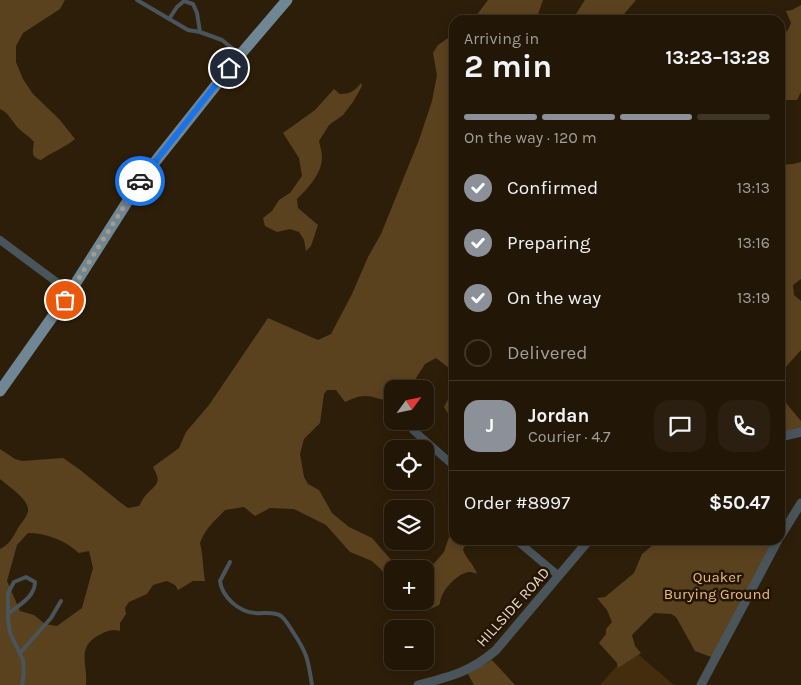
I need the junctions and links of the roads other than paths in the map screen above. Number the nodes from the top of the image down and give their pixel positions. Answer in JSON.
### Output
{"nodes":[{"id":1,"x":137,"y":0,"type":"edge"},
{"id":2,"x":287,"y":0,"type":"edge"},
{"id":3,"x":169,"y":19,"type":"junction"},
{"id":4,"x":200,"y":32,"type":"junction"},
{"id":5,"x":240,"y":55,"type":"junction"},
{"id":6,"x":0,"y":240,"type":"edge"},
{"id":7,"x":70,"y":292,"type":"junction"},
{"id":8,"x":0,"y":391,"type":"edge"},
{"id":9,"x":413,"y":430,"type":"dead end"},
{"id":10,"x":801,"y":432,"type":"edge"},
{"id":11,"x":785,"y":436,"type":"edge"},
{"id":12,"x":449,"y":462,"type":"edge"},
{"id":13,"x":801,"y":504,"type":"edge"},
{"id":14,"x":785,"y":529,"type":"edge"},
{"id":15,"x":522,"y":545,"type":"edge"},
{"id":16,"x":585,"y":545,"type":"edge"},
{"id":17,"x":775,"y":545,"type":"edge"},
{"id":18,"x":230,"y":562,"type":"dead end"},
{"id":19,"x":558,"y":576,"type":"junction"},
{"id":20,"x":61,"y":601,"type":"dead end"},
{"id":21,"x":8,"y":614,"type":"junction"},
{"id":22,"x":20,"y":653,"type":"junction"},
{"id":23,"x":22,"y":685,"type":"edge"},
{"id":24,"x":312,"y":685,"type":"edge"},
{"id":25,"x":418,"y":685,"type":"edge"},
{"id":26,"x":701,"y":685,"type":"edge"}],
"edges":[{"from":1,"to":3,"type":"lane"},
{"from":2,"to":5,"type":"main road"},
{"from":3,"to":4,"type":"lane"},
{"from":3,"to":4,"type":"lane"},
{"from":4,"to":5,"type":"lane"},
{"from":5,"to":7,"type":"main road"},
{"from":6,"to":7,"type":"street"},
{"from":7,"to":8,"type":"main road"},
{"from":9,"to":12,"type":"street"},
{"from":10,"to":11,"type":"street"},
{"from":13,"to":14,"type":"street"},
{"from":15,"to":19,"type":"street"},
{"from":16,"to":19,"type":"street","name":"HILLSIDE ROAD"},
{"from":17,"to":26,"type":"street"},
{"from":18,"to":24,"type":"lane"},
{"from":19,"to":25,"type":"street","name":"HILLSIDE ROAD"},
{"from":20,"to":22,"type":"lane"},
{"from":21,"to":21,"type":"lane"},
{"from":21,"to":22,"type":"lane"},
{"from":22,"to":23,"type":"lane"}]}
